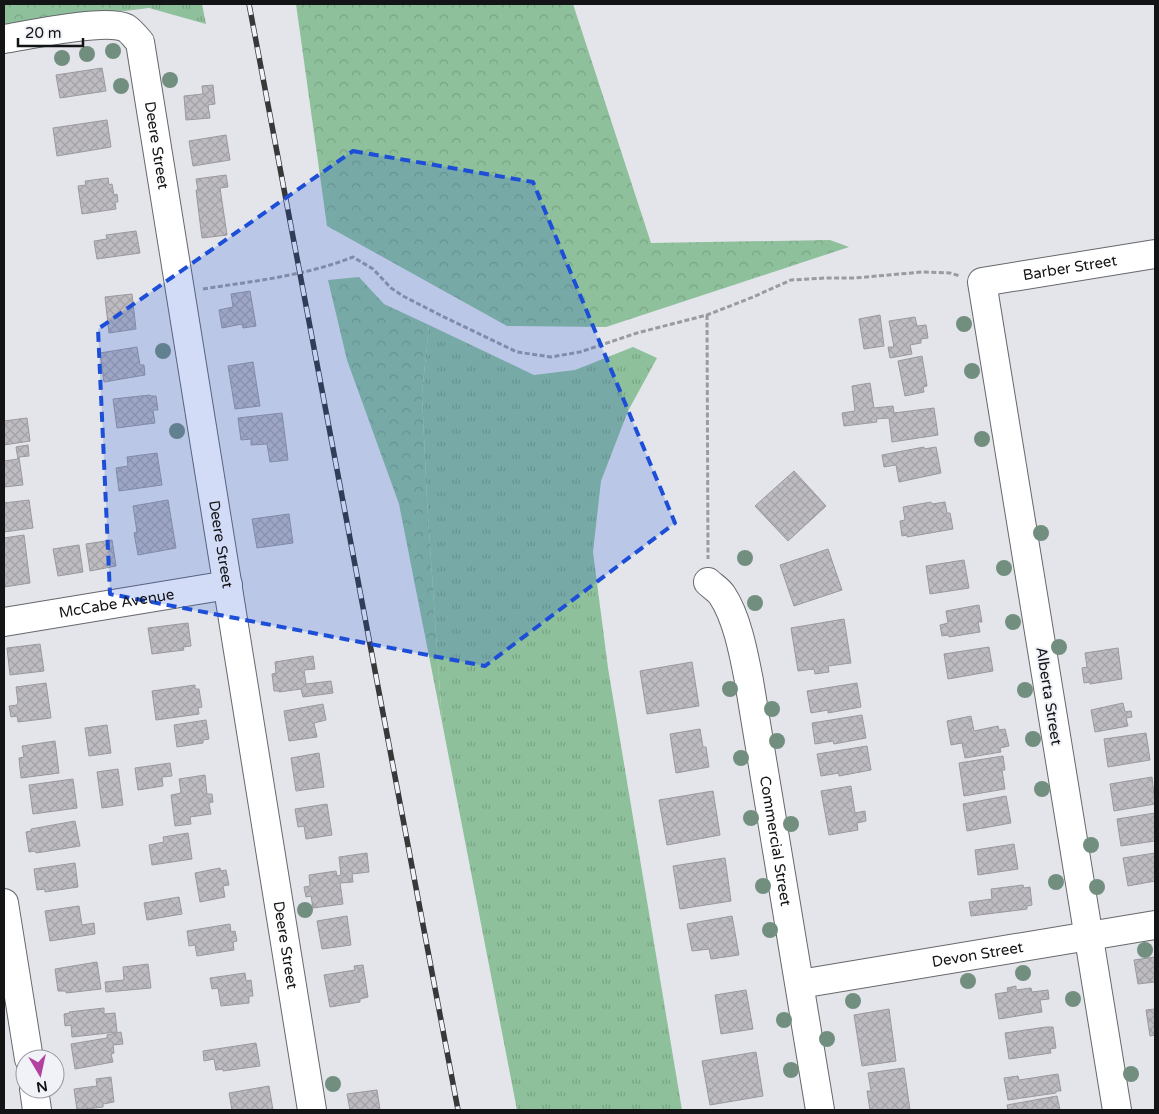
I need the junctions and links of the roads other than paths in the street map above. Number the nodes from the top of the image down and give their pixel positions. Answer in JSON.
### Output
{"nodes":[{"id":1,"x":4,"y":39,"type":"edge"},
{"id":2,"x":1155,"y":254,"type":"edge"},
{"id":3,"x":982,"y":282,"type":"joint"},
{"id":4,"x":708,"y":582,"type":"road end"},
{"id":5,"x":228,"y":585,"type":"junction"},
{"id":6,"x":4,"y":622,"type":"edge"},
{"id":7,"x":4,"y":903,"type":"edge"},
{"id":8,"x":1155,"y":925,"type":"edge"},
{"id":9,"x":1088,"y":936,"type":"junction"},
{"id":10,"x":800,"y":984,"type":"junction"},
{"id":11,"x":27,"y":1049,"type":"edge"},
{"id":12,"x":312,"y":1110,"type":"edge"},
{"id":13,"x":820,"y":1110,"type":"edge"},
{"id":14,"x":1117,"y":1110,"type":"edge"}],
"edges":[{"from":1,"to":5,"type":"street","name":"Deere Street"},
{"from":2,"to":3,"type":"street","name":"Barber Street"},
{"from":3,"to":9,"type":"street","name":"Alberta Street"},
{"from":4,"to":10,"type":"street","name":"Commercial Street"},
{"from":5,"to":6,"type":"street","name":"McCabe Avenue"},
{"from":5,"to":12,"type":"street","name":"Deere Street"},
{"from":7,"to":11,"type":"street"},
{"from":8,"to":9,"type":"street","name":"Devon Street"},
{"from":9,"to":10,"type":"street","name":"Devon Street"},
{"from":9,"to":14,"type":"street","name":"Alberta Street"},
{"from":10,"to":13,"type":"street","name":"Commercial Street"}]}
